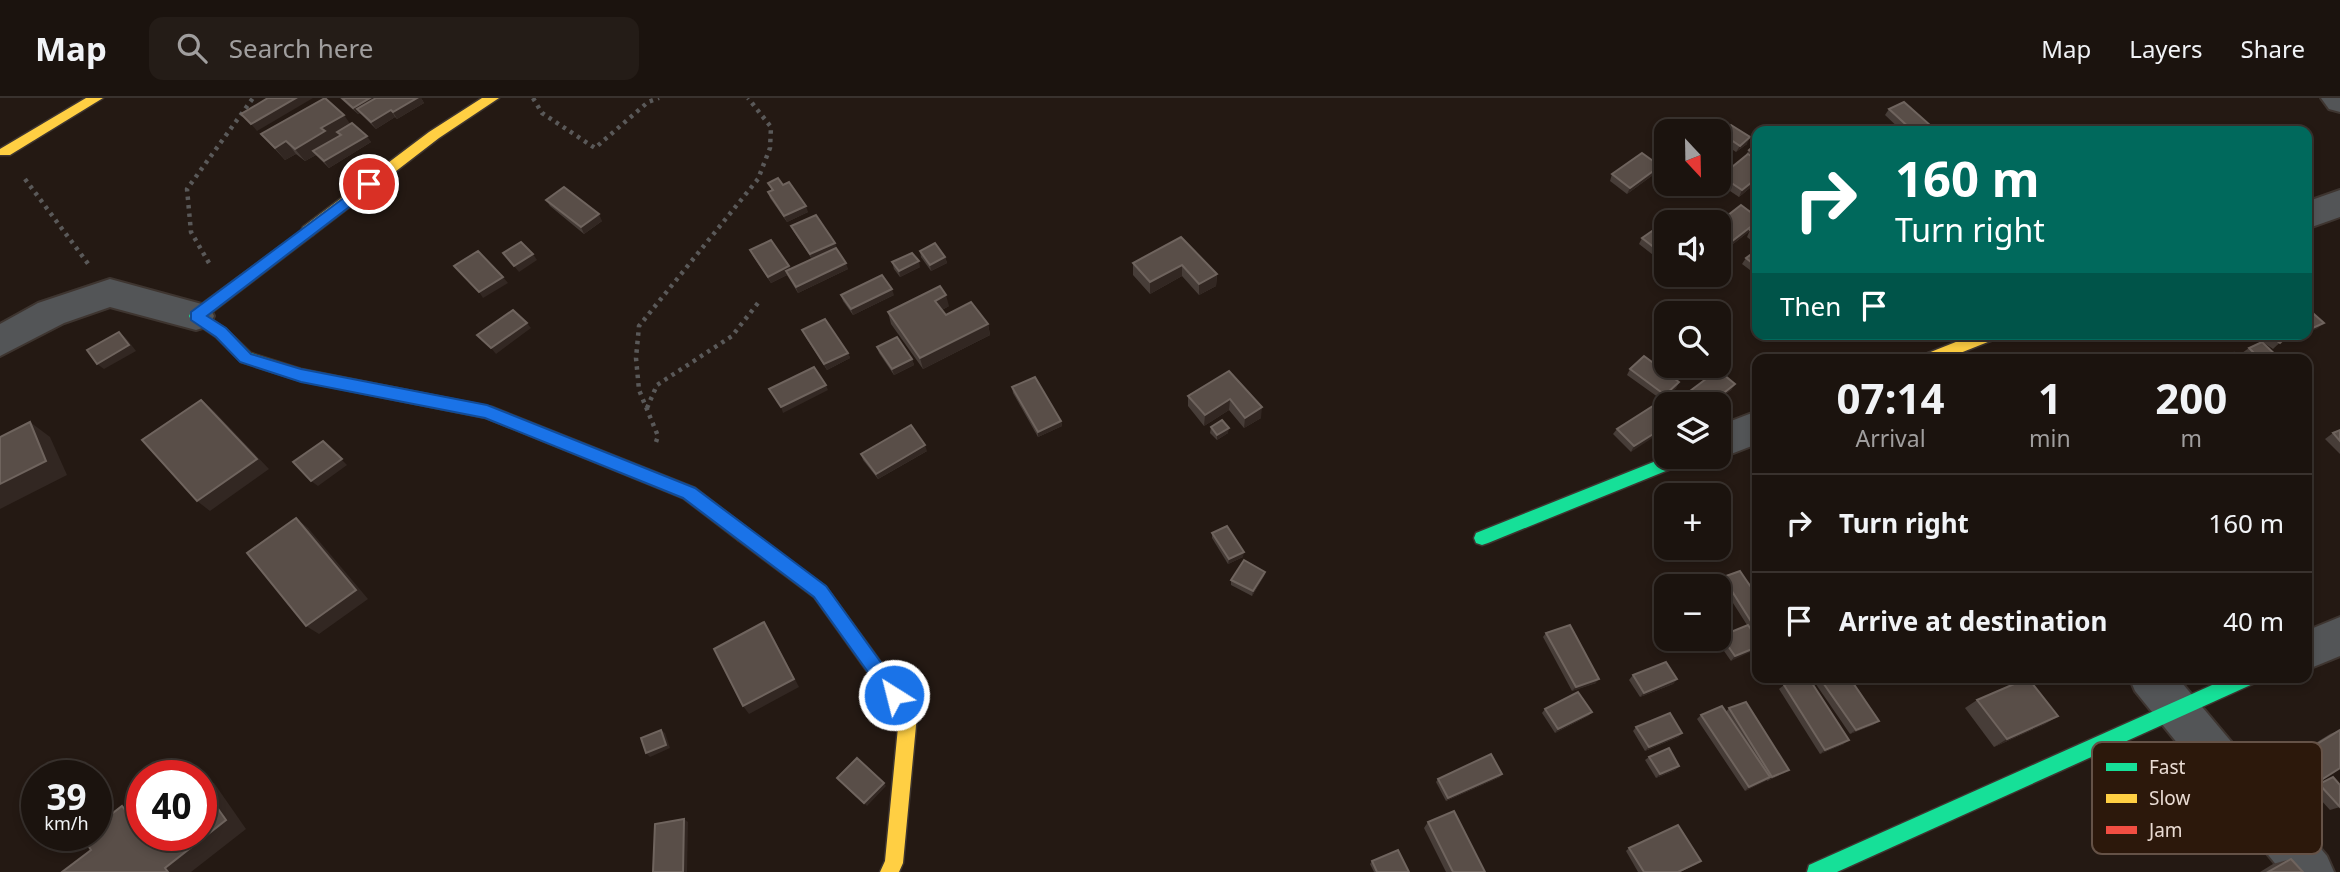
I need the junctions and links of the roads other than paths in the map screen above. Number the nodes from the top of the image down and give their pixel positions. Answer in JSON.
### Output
{"nodes":[{"id":1,"x":96,"y":98,"type":"edge"},
{"id":2,"x":492,"y":98,"type":"edge"},
{"id":3,"x":5,"y":152,"type":"road end"},
{"id":4,"x":2340,"y":203,"type":"edge"},
{"id":5,"x":2312,"y":214,"type":"edge"},
{"id":6,"x":196,"y":316,"type":"junction"},
{"id":7,"x":1977,"y":340,"type":"edge"},
{"id":8,"x":0,"y":341,"type":"edge"},
{"id":9,"x":1941,"y":354,"type":"edge"},
{"id":10,"x":1752,"y":429,"type":"edge"},
{"id":11,"x":1731,"y":438,"type":"edge"},
{"id":12,"x":1654,"y":469,"type":"edge"},
{"id":13,"x":1482,"y":538,"type":"dead end"},
{"id":14,"x":2340,"y":636,"type":"edge"},
{"id":15,"x":2312,"y":648,"type":"edge"},
{"id":16,"x":2155,"y":683,"type":"edge"},
{"id":17,"x":2236,"y":683,"type":"edge"},
{"id":18,"x":2177,"y":710,"type":"junction"},
{"id":19,"x":2106,"y":742,"type":"edge"},
{"id":20,"x":2203,"y":742,"type":"edge"},
{"id":21,"x":2092,"y":748,"type":"edge"},
{"id":22,"x":2296,"y":854,"type":"edge"},
{"id":23,"x":890,"y":872,"type":"edge"},
{"id":24,"x":1816,"y":872,"type":"edge"},
{"id":25,"x":2311,"y":872,"type":"edge"}],
"edges":[{"from":1,"to":3,"type":"street"},
{"from":2,"to":6,"type":"street"},
{"from":4,"to":5,"type":"street"},
{"from":6,"to":8,"type":"street"},
{"from":6,"to":23,"type":"street"},
{"from":7,"to":9,"type":"street"},
{"from":10,"to":11,"type":"street"},
{"from":12,"to":13,"type":"street"},
{"from":14,"to":15,"type":"street"},
{"from":16,"to":18,"type":"street"},
{"from":17,"to":18,"type":"street"},
{"from":18,"to":19,"type":"street"},
{"from":18,"to":20,"type":"street"},
{"from":21,"to":24,"type":"street"},
{"from":22,"to":25,"type":"street"}]}
